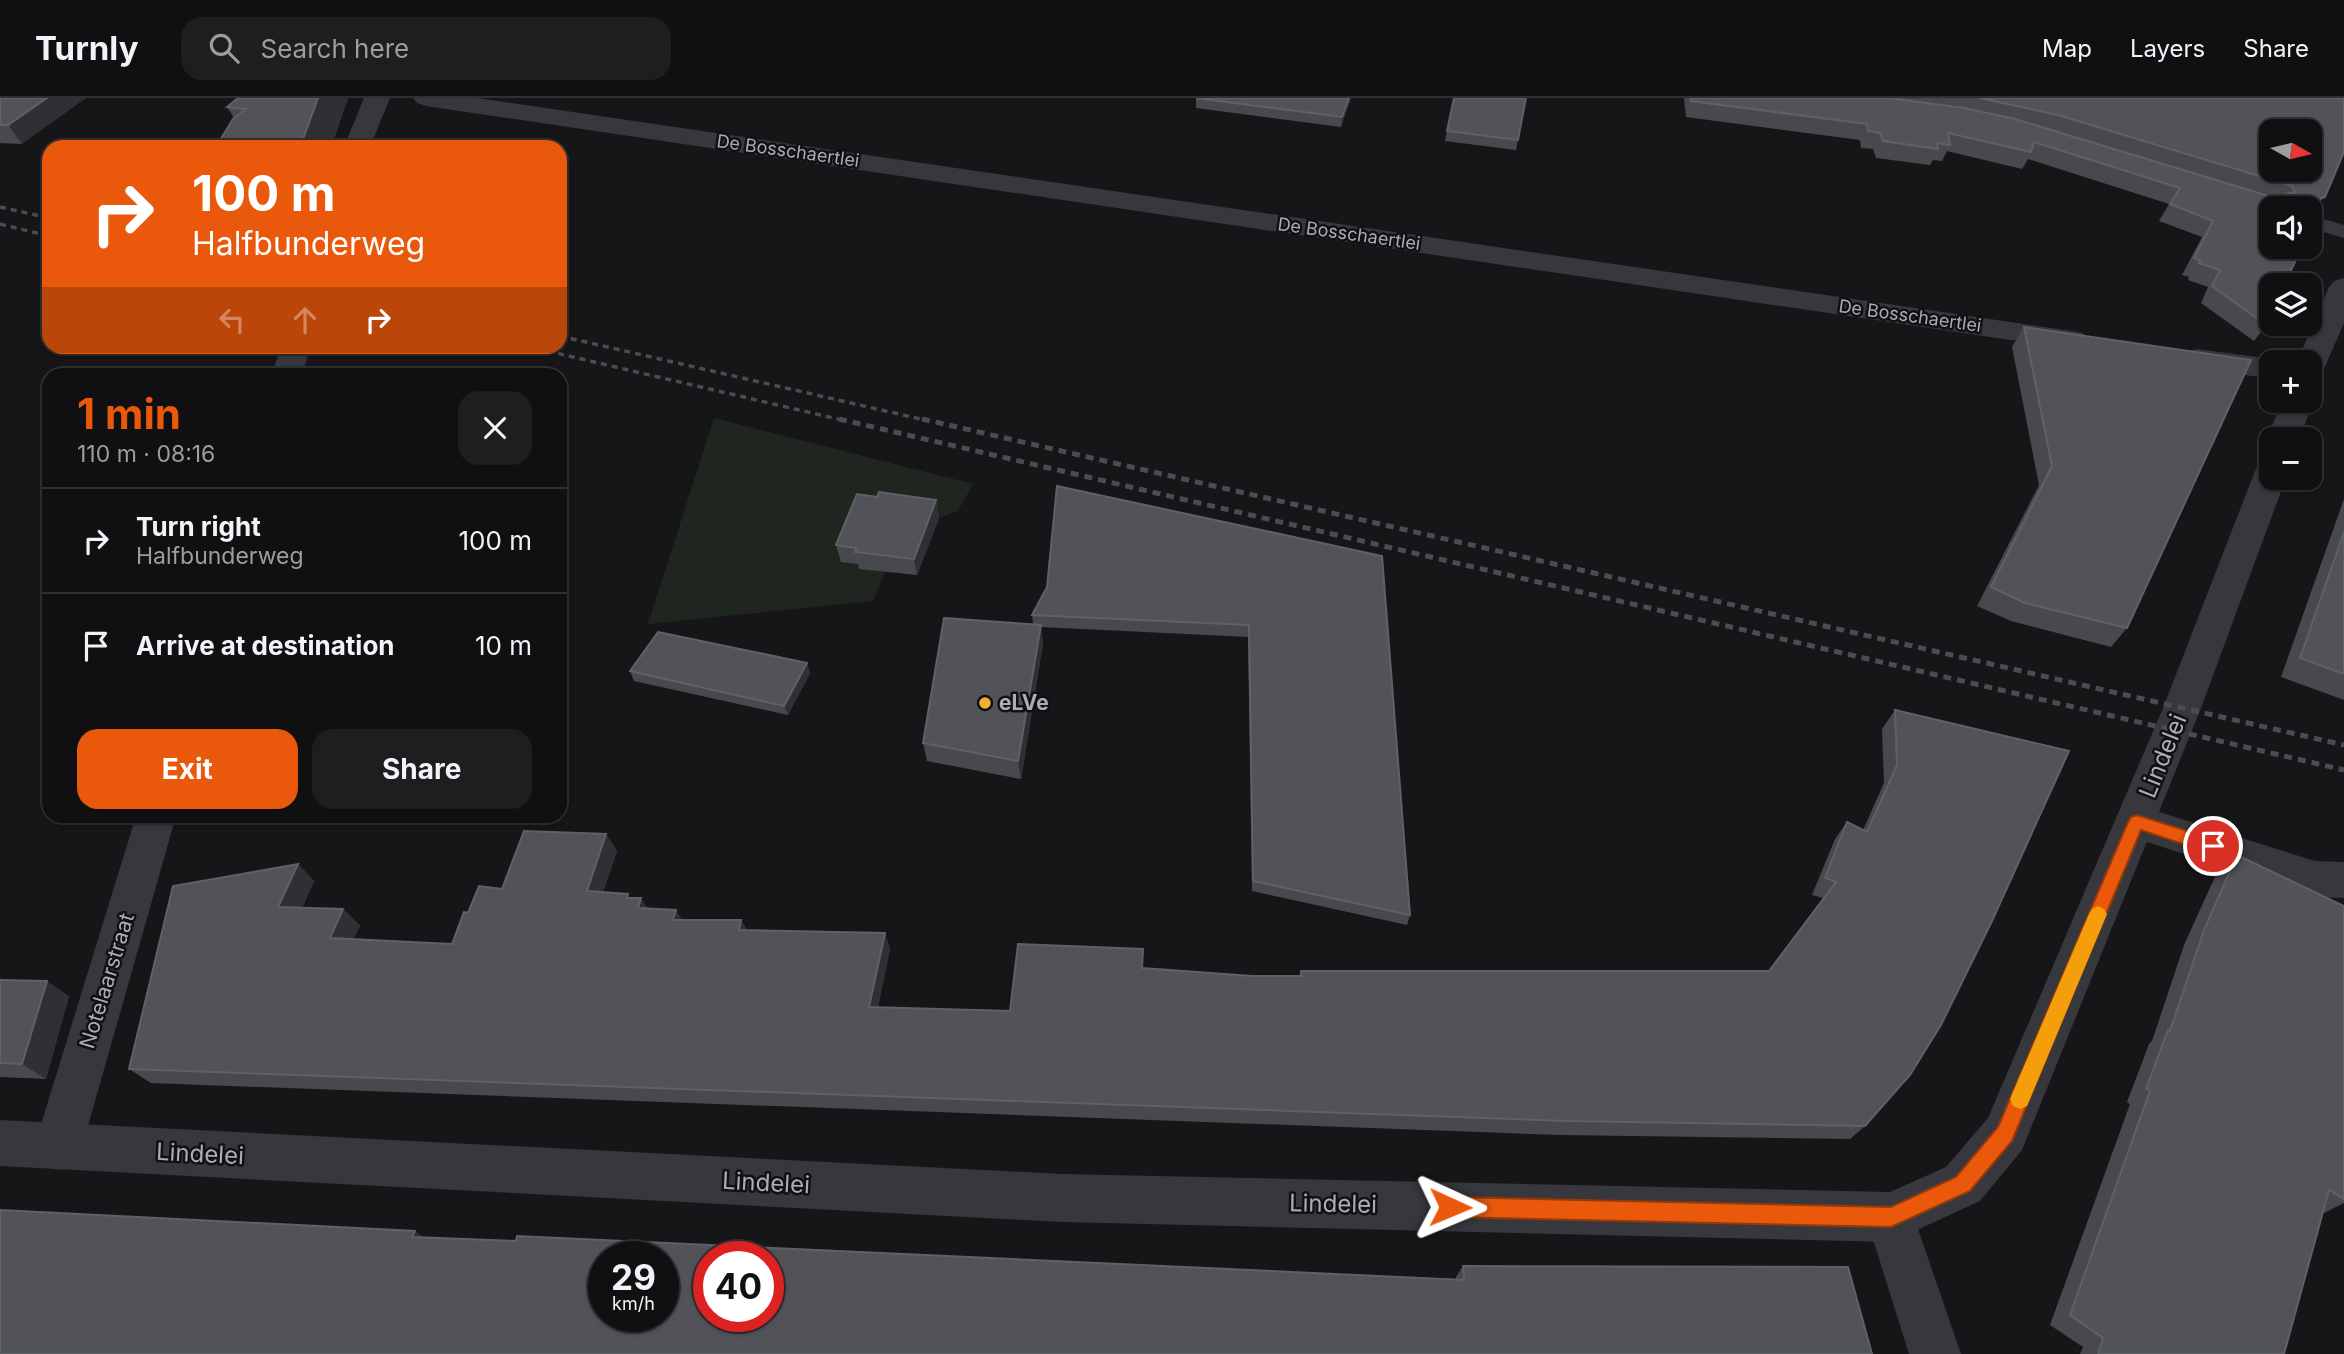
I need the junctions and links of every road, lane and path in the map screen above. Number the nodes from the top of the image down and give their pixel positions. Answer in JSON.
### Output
{"nodes":[{"id":1,"x":377,"y":98,"type":"edge"},
{"id":2,"x":426,"y":98,"type":"edge"},
{"id":3,"x":360,"y":140,"type":"edge"},
{"id":4,"x":2322,"y":225,"type":"edge"},
{"id":5,"x":2344,"y":232,"type":"edge"},
{"id":6,"x":2344,"y":287,"type":"edge"},
{"id":7,"x":2095,"y":344,"type":"edge"},
{"id":8,"x":2318,"y":350,"type":"edge"},
{"id":9,"x":2178,"y":356,"type":"edge"},
{"id":10,"x":2259,"y":367,"type":"edge"},
{"id":11,"x":2265,"y":490,"type":"edge"},
{"id":12,"x":2137,"y":822,"type":"junction"},
{"id":13,"x":154,"y":823,"type":"edge"},
{"id":14,"x":2344,"y":880,"type":"edge"},
{"id":15,"x":0,"y":1143,"type":"edge"},
{"id":16,"x":58,"y":1147,"type":"junction"},
{"id":17,"x":1891,"y":1217,"type":"junction"},
{"id":18,"x":1935,"y":1354,"type":"edge"}],
"edges":[{"from":1,"to":3,"type":"street"},
{"from":2,"to":7,"type":"street","name":"De Bosschaertlei"},
{"from":4,"to":5,"type":"lane"},
{"from":6,"to":8,"type":"street"},
{"from":9,"to":10,"type":"street"},
{"from":11,"to":12,"type":"street","name":"Lindelei"},
{"from":12,"to":14,"type":"street"},
{"from":12,"to":17,"type":"street","name":"Lindelei"},
{"from":13,"to":16,"type":"street","name":"Notelaarstraat"},
{"from":15,"to":16,"type":"street","name":"Lindelei"},
{"from":16,"to":17,"type":"street","name":"Lindelei"},
{"from":17,"to":18,"type":"street"}]}
